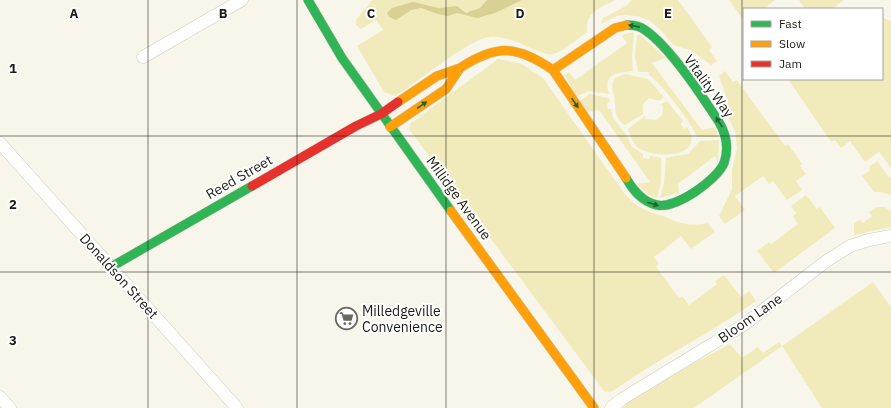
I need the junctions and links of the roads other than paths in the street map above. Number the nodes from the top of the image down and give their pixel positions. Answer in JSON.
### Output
{"nodes":[{"id":1,"x":242,"y":0,"type":"edge"},
{"id":2,"x":308,"y":0,"type":"edge"},
{"id":3,"x":143,"y":57,"type":"dead end"},
{"id":4,"x":460,"y":68,"type":"junction"},
{"id":5,"x":553,"y":70,"type":"junction"},
{"id":6,"x":381,"y":114,"type":"junction"},
{"id":7,"x":390,"y":127,"type":"junction"},
{"id":8,"x":0,"y":143,"type":"edge"},
{"id":9,"x":891,"y":236,"type":"edge"},
{"id":10,"x":111,"y":267,"type":"junction"},
{"id":11,"x":0,"y":397,"type":"edge"},
{"id":12,"x":10,"y":408,"type":"edge"},
{"id":13,"x":237,"y":408,"type":"edge"},
{"id":14,"x":594,"y":408,"type":"edge"},
{"id":15,"x":611,"y":408,"type":"edge"}],
"edges":[{"from":1,"to":3,"type":"street"},
{"from":2,"to":6,"type":"street","name":"Millidge Avenue"},
{"from":4,"to":5,"type":"street","name":"Vitality Way"},
{"from":4,"to":6,"type":"street","name":"Vitality Way"},
{"from":7,"to":4,"type":"street","name":"Vitality Way","one_way":true},
{"from":5,"to":5,"type":"street","name":"Vitality Way","one_way":true},
{"from":6,"to":7,"type":"street","name":"Millidge Avenue"},
{"from":6,"to":10,"type":"street","name":"Reed Street"},
{"from":7,"to":14,"type":"street","name":"Millidge Avenue"},
{"from":8,"to":10,"type":"street","name":"Donaldson Street"},
{"from":9,"to":15,"type":"street","name":"Bloom Lane"},
{"from":10,"to":13,"type":"street","name":"Donaldson Street"},
{"from":11,"to":12,"type":"street"}]}
